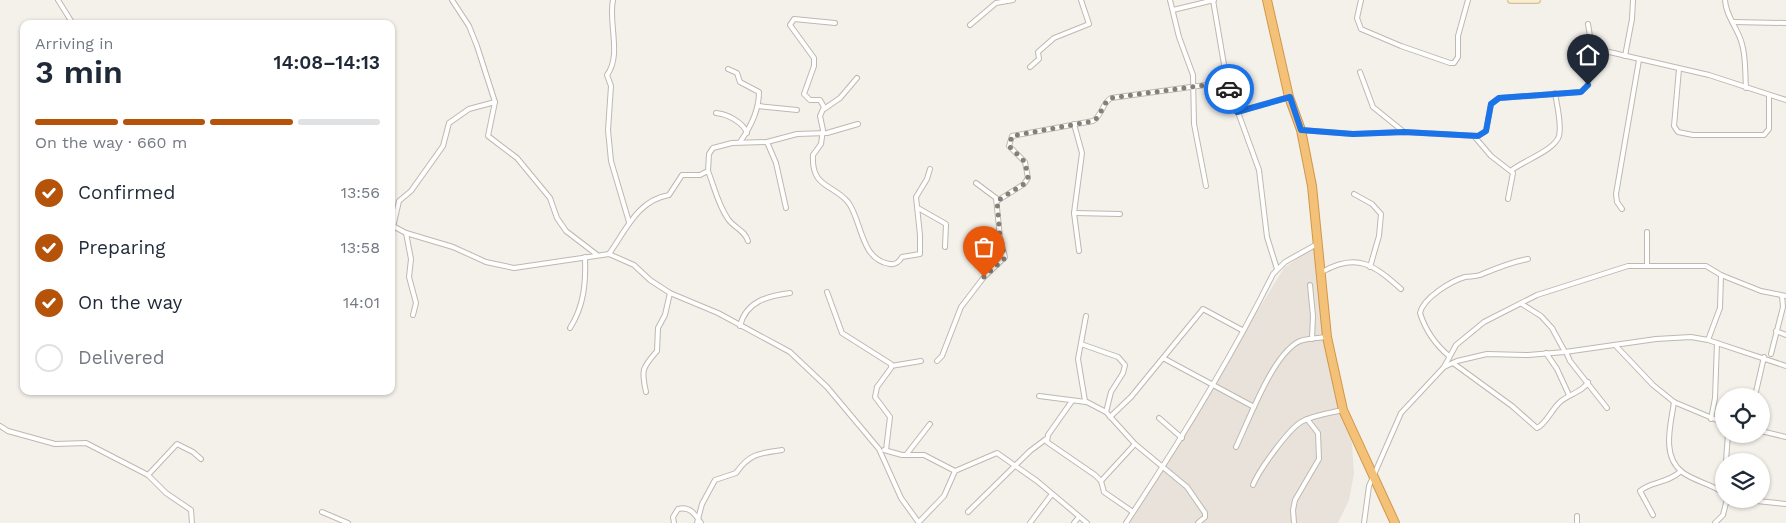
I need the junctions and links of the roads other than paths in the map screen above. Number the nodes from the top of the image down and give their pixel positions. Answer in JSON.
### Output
{"nodes":[{"id":1,"x":58,"y":0,"type":"edge"},
{"id":2,"x":452,"y":0,"type":"edge"},
{"id":3,"x":613,"y":0,"type":"edge"},
{"id":4,"x":1013,"y":0,"type":"edge"},
{"id":5,"x":1081,"y":0,"type":"edge"},
{"id":6,"x":1170,"y":0,"type":"edge"},
{"id":7,"x":1213,"y":0,"type":"edge"},
{"id":8,"x":1267,"y":0,"type":"edge"},
{"id":9,"x":1361,"y":0,"type":"edge"},
{"id":10,"x":1468,"y":0,"type":"edge"},
{"id":11,"x":1510,"y":0,"type":"edge"},
{"id":12,"x":1528,"y":0,"type":"edge"},
{"id":13,"x":1537,"y":0,"type":"edge"},
{"id":14,"x":1633,"y":0,"type":"edge"},
{"id":15,"x":1725,"y":0,"type":"edge"},
{"id":16,"x":1173,"y":10,"type":"junction"},
{"id":17,"x":70,"y":20,"type":"edge"},
{"id":18,"x":1733,"y":22,"type":"junction"},
{"id":19,"x":835,"y":23,"type":"dead end"},
{"id":20,"x":1786,"y":23,"type":"edge"},
{"id":21,"x":1588,"y":24,"type":"dead end"},
{"id":22,"x":970,"y":25,"type":"dead end"},
{"id":23,"x":1592,"y":48,"type":"junction"},
{"id":24,"x":1626,"y":56,"type":"junction"},
{"id":25,"x":1639,"y":60,"type":"junction"},
{"id":26,"x":1030,"y":67,"type":"dead end"},
{"id":27,"x":728,"y":69,"type":"dead end"},
{"id":28,"x":1679,"y":69,"type":"junction"},
{"id":29,"x":1360,"y":72,"type":"dead end"},
{"id":30,"x":857,"y":78,"type":"dead end"},
{"id":31,"x":1227,"y":82,"type":"junction"},
{"id":32,"x":1195,"y":88,"type":"junction"},
{"id":33,"x":1746,"y":88,"type":"junction"},
{"id":34,"x":1555,"y":93,"type":"junction"},
{"id":35,"x":1769,"y":96,"type":"junction"},
{"id":36,"x":1290,"y":97,"type":"junction"},
{"id":37,"x":1786,"y":100,"type":"edge"},
{"id":38,"x":495,"y":102,"type":"junction"},
{"id":39,"x":758,"y":106,"type":"junction"},
{"id":40,"x":824,"y":109,"type":"junction"},
{"id":41,"x":797,"y":110,"type":"dead end"},
{"id":42,"x":1237,"y":112,"type":"junction"},
{"id":43,"x":716,"y":113,"type":"dead end"},
{"id":44,"x":858,"y":124,"type":"dead end"},
{"id":45,"x":1074,"y":124,"type":"junction"},
{"id":46,"x":1301,"y":130,"type":"junction"},
{"id":47,"x":1404,"y":132,"type":"junction"},
{"id":48,"x":746,"y":133,"type":"junction"},
{"id":49,"x":823,"y":134,"type":"junction"},
{"id":50,"x":1474,"y":136,"type":"junction"},
{"id":51,"x":740,"y":142,"type":"junction"},
{"id":52,"x":767,"y":142,"type":"junction"},
{"id":53,"x":930,"y":169,"type":"dead end"},
{"id":54,"x":1512,"y":170,"type":"junction"},
{"id":55,"x":708,"y":171,"type":"junction"},
{"id":56,"x":976,"y":182,"type":"dead end"},
{"id":57,"x":1206,"y":186,"type":"dead end"},
{"id":58,"x":1354,"y":194,"type":"dead end"},
{"id":59,"x":1508,"y":199,"type":"dead end"},
{"id":60,"x":997,"y":201,"type":"junction"},
{"id":61,"x":786,"y":208,"type":"dead end"},
{"id":62,"x":918,"y":208,"type":"junction"},
{"id":63,"x":1622,"y":209,"type":"dead end"},
{"id":64,"x":1074,"y":213,"type":"junction"},
{"id":65,"x":1120,"y":214,"type":"dead end"},
{"id":66,"x":395,"y":215,"type":"edge"},
{"id":67,"x":629,"y":222,"type":"junction"},
{"id":68,"x":395,"y":227,"type":"edge"},
{"id":69,"x":1647,"y":232,"type":"dead end"},
{"id":70,"x":406,"y":233,"type":"junction"},
{"id":71,"x":748,"y":241,"type":"dead end"},
{"id":72,"x":1319,"y":243,"type":"junction"},
{"id":73,"x":945,"y":247,"type":"dead end"},
{"id":74,"x":1079,"y":252,"type":"dead end"},
{"id":75,"x":596,"y":254,"type":"junction"},
{"id":76,"x":610,"y":254,"type":"junction"},
{"id":77,"x":585,"y":257,"type":"junction"},
{"id":78,"x":1528,"y":259,"type":"dead end"},
{"id":79,"x":1370,"y":266,"type":"junction"},
{"id":80,"x":1647,"y":266,"type":"junction"},
{"id":81,"x":1277,"y":269,"type":"junction"},
{"id":82,"x":1322,"y":272,"type":"junction"},
{"id":83,"x":1721,"y":275,"type":"junction"},
{"id":84,"x":1310,"y":285,"type":"dead end"},
{"id":85,"x":1402,"y":289,"type":"dead end"},
{"id":86,"x":827,"y":292,"type":"dead end"},
{"id":87,"x":670,"y":293,"type":"junction"},
{"id":88,"x":790,"y":293,"type":"dead end"},
{"id":89,"x":1784,"y":296,"type":"edge"},
{"id":90,"x":1522,"y":304,"type":"junction"},
{"id":91,"x":413,"y":315,"type":"dead end"},
{"id":92,"x":1086,"y":316,"type":"dead end"},
{"id":93,"x":740,"y":326,"type":"junction"},
{"id":94,"x":570,"y":328,"type":"dead end"},
{"id":95,"x":1242,"y":330,"type":"junction"},
{"id":96,"x":1776,"y":332,"type":"junction"},
{"id":97,"x":1786,"y":335,"type":"edge"},
{"id":98,"x":1328,"y":337,"type":"junction"},
{"id":99,"x":1312,"y":339,"type":"junction"},
{"id":100,"x":1708,"y":340,"type":"junction"},
{"id":101,"x":1716,"y":342,"type":"junction"},
{"id":102,"x":1081,"y":344,"type":"junction"},
{"id":103,"x":1616,"y":346,"type":"junction"},
{"id":104,"x":1565,"y":352,"type":"junction"},
{"id":105,"x":1546,"y":353,"type":"junction"},
{"id":106,"x":1771,"y":354,"type":"dead end"},
{"id":107,"x":1449,"y":356,"type":"junction"},
{"id":108,"x":1764,"y":357,"type":"junction"},
{"id":109,"x":1162,"y":358,"type":"junction"},
{"id":110,"x":921,"y":361,"type":"dead end"},
{"id":111,"x":937,"y":361,"type":"dead end"},
{"id":112,"x":1453,"y":363,"type":"junction"},
{"id":113,"x":891,"y":366,"type":"junction"},
{"id":114,"x":1786,"y":366,"type":"edge"},
{"id":115,"x":1444,"y":367,"type":"junction"},
{"id":116,"x":1588,"y":382,"type":"junction"},
{"id":117,"x":1212,"y":386,"type":"junction"},
{"id":118,"x":1757,"y":388,"type":"edge"},
{"id":119,"x":646,"y":392,"type":"dead end"},
{"id":120,"x":1569,"y":395,"type":"junction"},
{"id":121,"x":1039,"y":396,"type":"dead end"},
{"id":122,"x":1072,"y":401,"type":"junction"},
{"id":123,"x":1086,"y":402,"type":"junction"},
{"id":124,"x":1674,"y":402,"type":"junction"},
{"id":125,"x":1254,"y":407,"type":"junction"},
{"id":126,"x":1607,"y":408,"type":"dead end"},
{"id":127,"x":1343,"y":410,"type":"junction"},
{"id":128,"x":1106,"y":412,"type":"junction"},
{"id":129,"x":1110,"y":417,"type":"junction"},
{"id":130,"x":1159,"y":418,"type":"dead end"},
{"id":131,"x":1307,"y":419,"type":"junction"},
{"id":132,"x":1711,"y":419,"type":"junction"},
{"id":133,"x":1715,"y":420,"type":"edge"},
{"id":134,"x":930,"y":424,"type":"dead end"},
{"id":135,"x":0,"y":426,"type":"edge"},
{"id":136,"x":1770,"y":433,"type":"edge"},
{"id":137,"x":1786,"y":436,"type":"edge"},
{"id":138,"x":1046,"y":438,"type":"junction"},
{"id":139,"x":1182,"y":438,"type":"junction"},
{"id":140,"x":1136,"y":444,"type":"junction"},
{"id":141,"x":1236,"y":446,"type":"dead end"},
{"id":142,"x":879,"y":449,"type":"junction"},
{"id":143,"x":782,"y":450,"type":"dead end"},
{"id":144,"x":886,"y":450,"type":"junction"},
{"id":145,"x":906,"y":455,"type":"junction"},
{"id":146,"x":200,"y":459,"type":"dead end"},
{"id":147,"x":1016,"y":466,"type":"junction"},
{"id":148,"x":1163,"y":467,"type":"junction"},
{"id":149,"x":955,"y":471,"type":"junction"},
{"id":150,"x":1681,"y":471,"type":"junction"},
{"id":151,"x":148,"y":475,"type":"junction"},
{"id":152,"x":1373,"y":478,"type":"junction"},
{"id":153,"x":1101,"y":482,"type":"junction"},
{"id":154,"x":1253,"y":485,"type":"dead end"},
{"id":155,"x":1715,"y":488,"type":"edge"},
{"id":156,"x":1052,"y":494,"type":"junction"},
{"id":157,"x":1770,"y":502,"type":"edge"},
{"id":158,"x":1786,"y":504,"type":"edge"},
{"id":159,"x":1724,"y":508,"type":"edge"},
{"id":160,"x":322,"y":512,"type":"dead end"},
{"id":161,"x":968,"y":512,"type":"dead end"},
{"id":162,"x":1133,"y":512,"type":"junction"},
{"id":163,"x":1652,"y":515,"type":"dead end"},
{"id":164,"x":1079,"y":516,"type":"junction"},
{"id":165,"x":1577,"y":516,"type":"dead end"},
{"id":166,"x":697,"y":517,"type":"junction"},
{"id":167,"x":919,"y":522,"type":"edge"},
{"id":168,"x":192,"y":523,"type":"edge"},
{"id":169,"x":348,"y":523,"type":"edge"},
{"id":170,"x":674,"y":523,"type":"edge"},
{"id":171,"x":697,"y":523,"type":"edge"},
{"id":172,"x":701,"y":523,"type":"edge"},
{"id":173,"x":1030,"y":523,"type":"edge"},
{"id":174,"x":1074,"y":523,"type":"edge"},
{"id":175,"x":1087,"y":523,"type":"edge"},
{"id":176,"x":1126,"y":523,"type":"edge"},
{"id":177,"x":1198,"y":523,"type":"edge"},
{"id":178,"x":1294,"y":523,"type":"edge"},
{"id":179,"x":1364,"y":523,"type":"edge"},
{"id":180,"x":1395,"y":523,"type":"edge"},
{"id":181,"x":1577,"y":523,"type":"edge"},
{"id":182,"x":1715,"y":523,"type":"edge"}],
"edges":[{"from":1,"to":17,"type":"street"},
{"from":2,"to":38,"type":"street"},
{"from":3,"to":67,"type":"street"},
{"from":4,"to":22,"type":"street"},
{"from":5,"to":26,"type":"street"},
{"from":6,"to":16,"type":"street"},
{"from":7,"to":16,"type":"street"},
{"from":7,"to":31,"type":"street"},
{"from":8,"to":36,"type":"highway"},
{"from":9,"to":10,"type":"street"},
{"from":11,"to":12,"type":"street"},
{"from":12,"to":13,"type":"street"},
{"from":14,"to":24,"type":"street"},
{"from":15,"to":18,"type":"street"},
{"from":16,"to":32,"type":"street"},
{"from":18,"to":20,"type":"street"},
{"from":18,"to":33,"type":"street"},
{"from":19,"to":40,"type":"street"},
{"from":21,"to":23,"type":"street"},
{"from":23,"to":24,"type":"street"},
{"from":23,"to":34,"type":"street"},
{"from":24,"to":25,"type":"street"},
{"from":25,"to":28,"type":"street"},
{"from":25,"to":63,"type":"street"},
{"from":27,"to":39,"type":"street"},
{"from":28,"to":33,"type":"street"},
{"from":28,"to":35,"type":"street"},
{"from":29,"to":47,"type":"street"},
{"from":30,"to":40,"type":"street"},
{"from":31,"to":32,"type":"street"},
{"from":31,"to":42,"type":"street"},
{"from":32,"to":45,"type":"street"},
{"from":32,"to":57,"type":"street"},
{"from":33,"to":35,"type":"street"},
{"from":34,"to":50,"type":"street"},
{"from":34,"to":54,"type":"street"},
{"from":35,"to":37,"type":"street"},
{"from":36,"to":42,"type":"street"},
{"from":36,"to":46,"type":"highway"},
{"from":38,"to":66,"type":"street"},
{"from":38,"to":75,"type":"street"},
{"from":39,"to":41,"type":"street"},
{"from":39,"to":48,"type":"street"},
{"from":40,"to":49,"type":"street"},
{"from":42,"to":81,"type":"street"},
{"from":43,"to":48,"type":"street"},
{"from":44,"to":49,"type":"street"},
{"from":45,"to":60,"type":"street"},
{"from":45,"to":64,"type":"street"},
{"from":46,"to":47,"type":"street"},
{"from":46,"to":72,"type":"highway"},
{"from":47,"to":50,"type":"street"},
{"from":48,"to":51,"type":"street"},
{"from":49,"to":52,"type":"street"},
{"from":49,"to":62,"type":"street"},
{"from":50,"to":54,"type":"street"},
{"from":51,"to":52,"type":"street"},
{"from":51,"to":55,"type":"street"},
{"from":52,"to":61,"type":"street"},
{"from":53,"to":62,"type":"street"},
{"from":54,"to":59,"type":"street"},
{"from":55,"to":67,"type":"street"},
{"from":55,"to":71,"type":"street"},
{"from":56,"to":60,"type":"street"},
{"from":58,"to":79,"type":"street"},
{"from":60,"to":111,"type":"street"},
{"from":62,"to":73,"type":"street"},
{"from":64,"to":65,"type":"street"},
{"from":64,"to":74,"type":"street"},
{"from":67,"to":76,"type":"street"},
{"from":68,"to":70,"type":"street"},
{"from":69,"to":80,"type":"street"},
{"from":70,"to":77,"type":"street"},
{"from":70,"to":91,"type":"street"},
{"from":72,"to":81,"type":"street"},
{"from":72,"to":82,"type":"highway"},
{"from":75,"to":76,"type":"street"},
{"from":75,"to":77,"type":"street"},
{"from":76,"to":87,"type":"street"},
{"from":77,"to":94,"type":"street"},
{"from":78,"to":107,"type":"street"},
{"from":79,"to":82,"type":"street"},
{"from":79,"to":85,"type":"street"},
{"from":80,"to":83,"type":"street"},
{"from":80,"to":90,"type":"street"},
{"from":81,"to":95,"type":"street"},
{"from":82,"to":98,"type":"highway"},
{"from":83,"to":89,"type":"street"},
{"from":83,"to":100,"type":"street"},
{"from":84,"to":99,"type":"street"},
{"from":86,"to":113,"type":"street"},
{"from":87,"to":93,"type":"street"},
{"from":87,"to":119,"type":"street"},
{"from":88,"to":93,"type":"street"},
{"from":89,"to":96,"type":"street"},
{"from":90,"to":104,"type":"street"},
{"from":90,"to":107,"type":"street"},
{"from":92,"to":102,"type":"street"},
{"from":93,"to":142,"type":"street"},
{"from":95,"to":109,"type":"street"},
{"from":95,"to":117,"type":"street"},
{"from":96,"to":97,"type":"street"},
{"from":96,"to":106,"type":"street"},
{"from":98,"to":99,"type":"street"},
{"from":98,"to":127,"type":"highway"},
{"from":99,"to":125,"type":"street"},
{"from":100,"to":101,"type":"street"},
{"from":100,"to":103,"type":"street"},
{"from":101,"to":108,"type":"street"},
{"from":101,"to":132,"type":"street"},
{"from":102,"to":123,"type":"street"},
{"from":102,"to":128,"type":"street"},
{"from":103,"to":104,"type":"street"},
{"from":103,"to":124,"type":"street"},
{"from":104,"to":105,"type":"street"},
{"from":104,"to":116,"type":"street"},
{"from":105,"to":112,"type":"street"},
{"from":105,"to":120,"type":"street"},
{"from":107,"to":115,"type":"street"},
{"from":108,"to":114,"type":"street"},
{"from":108,"to":118,"type":"street"},
{"from":109,"to":117,"type":"street"},
{"from":109,"to":129,"type":"street"},
{"from":110,"to":113,"type":"street"},
{"from":112,"to":115,"type":"street"},
{"from":112,"to":120,"type":"street"},
{"from":113,"to":144,"type":"street"},
{"from":115,"to":152,"type":"street"},
{"from":116,"to":120,"type":"street"},
{"from":116,"to":126,"type":"street"},
{"from":117,"to":125,"type":"street"},
{"from":117,"to":139,"type":"street"},
{"from":121,"to":122,"type":"street"},
{"from":122,"to":123,"type":"street"},
{"from":122,"to":138,"type":"street"},
{"from":123,"to":128,"type":"street"},
{"from":124,"to":132,"type":"street"},
{"from":124,"to":150,"type":"street"},
{"from":125,"to":141,"type":"street"},
{"from":127,"to":131,"type":"street"},
{"from":127,"to":152,"type":"highway"},
{"from":128,"to":129,"type":"street"},
{"from":129,"to":140,"type":"street"},
{"from":130,"to":139,"type":"street"},
{"from":131,"to":154,"type":"street"},
{"from":131,"to":178,"type":"street"},
{"from":132,"to":133,"type":"street"},
{"from":134,"to":145,"type":"street"},
{"from":135,"to":151,"type":"street"},
{"from":136,"to":137,"type":"street"},
{"from":138,"to":147,"type":"street"},
{"from":138,"to":153,"type":"street"},
{"from":139,"to":148,"type":"street"},
{"from":140,"to":148,"type":"street"},
{"from":140,"to":153,"type":"street"},
{"from":142,"to":144,"type":"street"},
{"from":142,"to":167,"type":"street"},
{"from":143,"to":166,"type":"street"},
{"from":144,"to":145,"type":"street"},
{"from":145,"to":149,"type":"street"},
{"from":146,"to":151,"type":"street"},
{"from":147,"to":149,"type":"street"},
{"from":147,"to":156,"type":"street"},
{"from":147,"to":161,"type":"street"},
{"from":148,"to":162,"type":"street"},
{"from":148,"to":177,"type":"street"},
{"from":149,"to":167,"type":"street"},
{"from":150,"to":155,"type":"street"},
{"from":150,"to":163,"type":"street"},
{"from":151,"to":168,"type":"street"},
{"from":152,"to":179,"type":"street"},
{"from":152,"to":180,"type":"highway"},
{"from":153,"to":162,"type":"street"},
{"from":156,"to":164,"type":"street"},
{"from":156,"to":173,"type":"street"},
{"from":157,"to":158,"type":"street"},
{"from":159,"to":182,"type":"street"},
{"from":160,"to":169,"type":"street"},
{"from":162,"to":176,"type":"street"},
{"from":164,"to":174,"type":"street"},
{"from":164,"to":175,"type":"street"},
{"from":165,"to":181,"type":"street"},
{"from":166,"to":170,"type":"street"},
{"from":166,"to":171,"type":"street"},
{"from":166,"to":172,"type":"street"}]}
